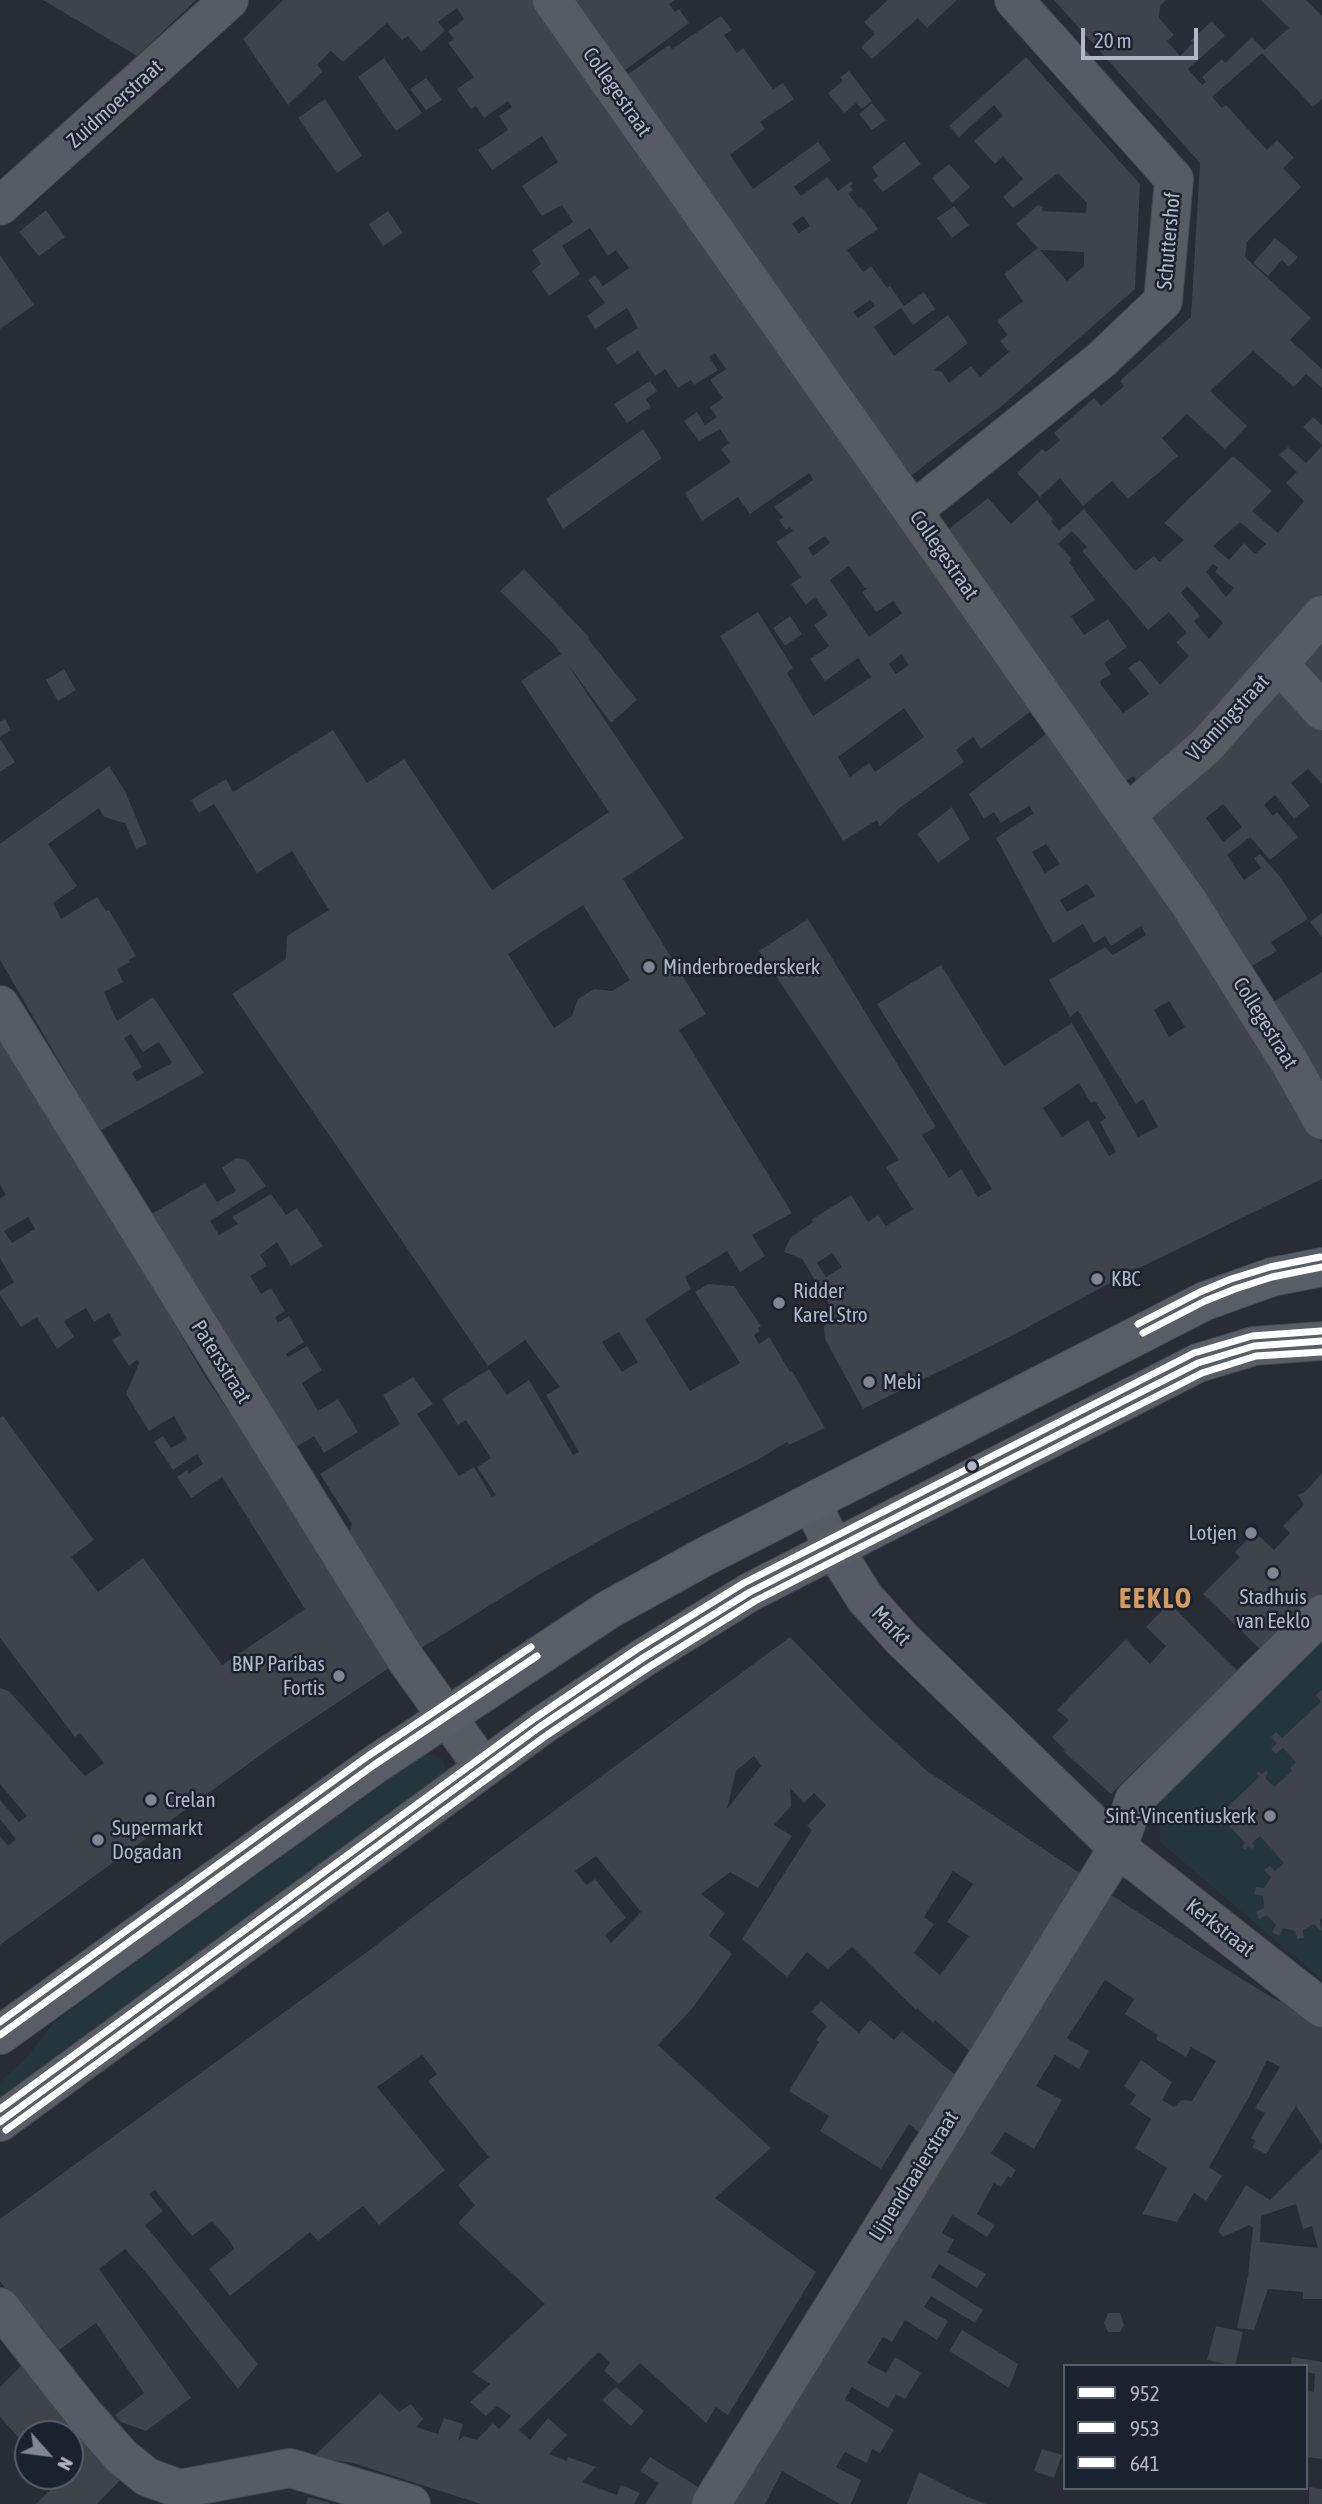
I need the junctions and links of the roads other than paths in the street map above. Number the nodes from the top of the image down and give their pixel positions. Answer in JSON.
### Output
{"nodes":[{"id":1,"x":229,"y":0,"type":"edge"},
{"id":2,"x":552,"y":0,"type":"edge"},
{"id":3,"x":1014,"y":0,"type":"edge"},
{"id":4,"x":0,"y":206,"type":"edge"},
{"id":5,"x":913,"y":511,"type":"junction"},
{"id":6,"x":1322,"y":615,"type":"edge"},
{"id":7,"x":1279,"y":664,"type":"junction"},
{"id":8,"x":1322,"y":711,"type":"edge"},
{"id":9,"x":1127,"y":814,"type":"junction"},
{"id":10,"x":0,"y":1005,"type":"edge"},
{"id":11,"x":1322,"y":1120,"type":"edge"},
{"id":12,"x":1322,"y":1267,"type":"edge"},
{"id":13,"x":1322,"y":1341,"type":"edge"},
{"id":14,"x":811,"y":1504,"type":"junction"},
{"id":15,"x":834,"y":1549,"type":"junction"},
{"id":16,"x":1322,"y":1614,"type":"edge"},
{"id":17,"x":447,"y":1717,"type":"junction"},
{"id":18,"x":483,"y":1767,"type":"junction"},
{"id":19,"x":1118,"y":1848,"type":"junction"},
{"id":20,"x":1322,"y":2008,"type":"edge"},
{"id":21,"x":0,"y":2035,"type":"edge"},
{"id":22,"x":0,"y":2122,"type":"edge"},
{"id":23,"x":0,"y":2307,"type":"edge"},
{"id":24,"x":411,"y":2504,"type":"edge"},
{"id":25,"x":711,"y":2504,"type":"edge"}],
"edges":[{"from":1,"to":4,"type":"street","name":"Zuidmoerstraat"},
{"from":2,"to":5,"type":"street","name":"Collegestraat"},
{"from":3,"to":5,"type":"street","name":"Schuttershof"},
{"from":5,"to":9,"type":"street","name":"Collegestraat"},
{"from":6,"to":7,"type":"street","name":"Vlamingstraat"},
{"from":7,"to":8,"type":"street"},
{"from":7,"to":9,"type":"street","name":"Vlamingstraat"},
{"from":9,"to":11,"type":"street","name":"Collegestraat"},
{"from":10,"to":17,"type":"street","name":"Patersstraat"},
{"from":12,"to":14,"type":"main road"},
{"from":13,"to":15,"type":"main road"},
{"from":14,"to":15,"type":"street","name":"Markt"},
{"from":14,"to":17,"type":"main road"},
{"from":15,"to":18,"type":"main road"},
{"from":15,"to":19,"type":"street","name":"Markt"},
{"from":16,"to":19,"type":"street"},
{"from":17,"to":18,"type":"street","name":"Patersstraat"},
{"from":17,"to":21,"type":"main road"},
{"from":18,"to":22,"type":"main road"},
{"from":19,"to":20,"type":"street","name":"Kerkstraat"},
{"from":19,"to":25,"type":"street","name":"Lijnendraaierstraat"},
{"from":23,"to":24,"type":"street"}]}
